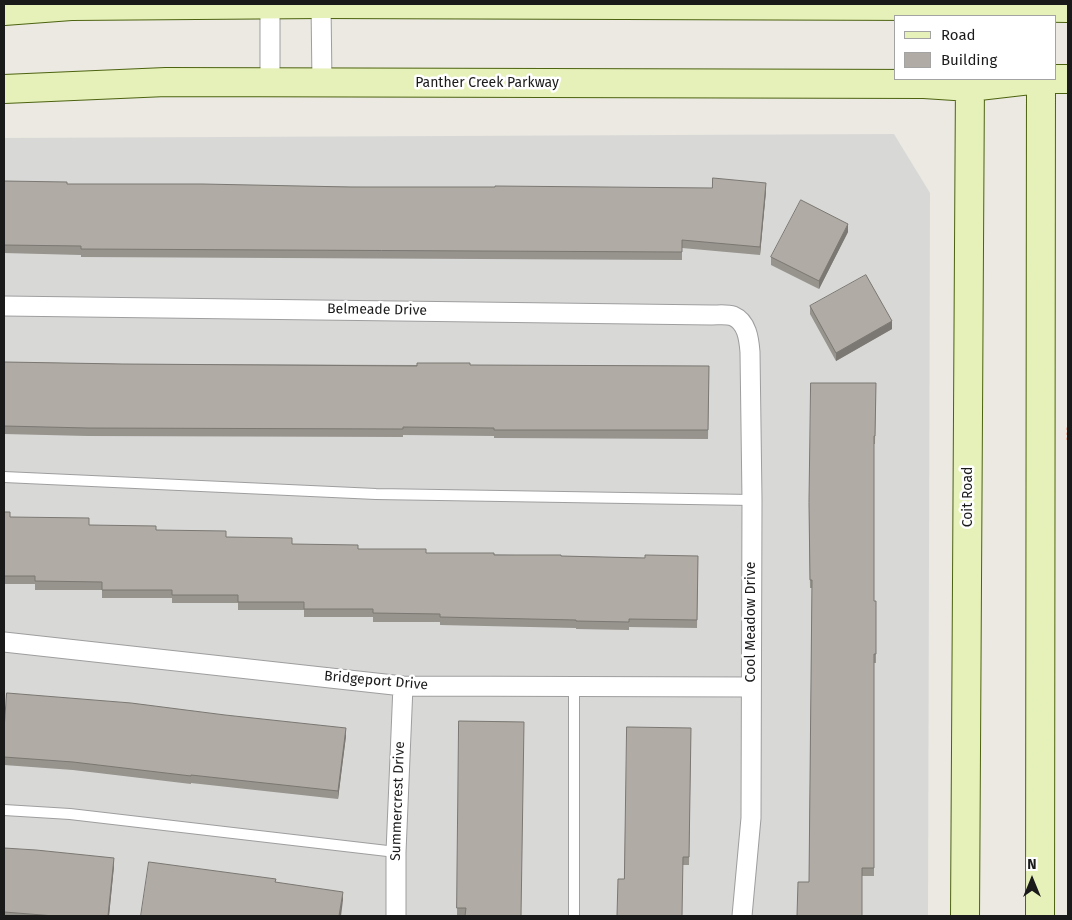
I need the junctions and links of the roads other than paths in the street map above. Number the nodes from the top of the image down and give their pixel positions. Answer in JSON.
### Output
{"nodes":[{"id":1,"x":321,"y":4,"type":"edge"},
{"id":2,"x":270,"y":5,"type":"edge"},
{"id":3,"x":1068,"y":8,"type":"edge"},
{"id":4,"x":969,"y":9,"type":"edge"},
{"id":5,"x":1039,"y":9,"type":"edge"},
{"id":6,"x":4,"y":11,"type":"edge"},
{"id":7,"x":1022,"y":80,"type":"edge"},
{"id":8,"x":1040,"y":80,"type":"edge"},
{"id":9,"x":270,"y":83,"type":"junction"},
{"id":10,"x":322,"y":83,"type":"junction"},
{"id":11,"x":970,"y":83,"type":"edge"},
{"id":12,"x":4,"y":89,"type":"edge"},
{"id":13,"x":4,"y":306,"type":"edge"},
{"id":14,"x":745,"y":328,"type":"joint"},
{"id":15,"x":4,"y":477,"type":"edge"},
{"id":16,"x":752,"y":500,"type":"junction"},
{"id":17,"x":4,"y":642,"type":"edge"},
{"id":18,"x":403,"y":686,"type":"junction"},
{"id":19,"x":574,"y":687,"type":"junction"},
{"id":20,"x":751,"y":687,"type":"junction"},
{"id":21,"x":4,"y":810,"type":"edge"},
{"id":22,"x":396,"y":852,"type":"junction"},
{"id":23,"x":396,"y":916,"type":"edge"},
{"id":24,"x":574,"y":916,"type":"edge"},
{"id":25,"x":742,"y":916,"type":"edge"},
{"id":26,"x":965,"y":916,"type":"edge"},
{"id":27,"x":1040,"y":916,"type":"edge"}],
"edges":[{"from":1,"to":2,"type":"main road"},
{"from":1,"to":4,"type":"main road"},
{"from":1,"to":10,"type":"street"},
{"from":2,"to":6,"type":"main road"},
{"from":2,"to":9,"type":"street"},
{"from":3,"to":5,"type":"main road"},
{"from":4,"to":5,"type":"main road"},
{"from":7,"to":11,"type":"main road","name":"Panther Creek Parkway"},
{"from":8,"to":27,"type":"main road"},
{"from":9,"to":10,"type":"main road","name":"Panther Creek Parkway"},
{"from":9,"to":12,"type":"main road","name":"Panther Creek Parkway"},
{"from":10,"to":11,"type":"main road","name":"Panther Creek Parkway"},
{"from":11,"to":26,"type":"main road","name":"Coit Road"},
{"from":13,"to":14,"type":"street","name":"Belmeade Drive"},
{"from":14,"to":16,"type":"street","name":"Cool Meadow Drive"},
{"from":15,"to":16,"type":"lane"},
{"from":16,"to":20,"type":"street","name":"Cool Meadow Drive"},
{"from":17,"to":18,"type":"street","name":"Bridgeport Drive"},
{"from":18,"to":19,"type":"street","name":"Bridgeport Drive"},
{"from":18,"to":22,"type":"street","name":"Summercrest Drive"},
{"from":19,"to":20,"type":"street","name":"Bridgeport Drive"},
{"from":19,"to":24,"type":"lane"},
{"from":20,"to":25,"type":"street","name":"Cool Meadow Drive"},
{"from":21,"to":22,"type":"lane"},
{"from":22,"to":23,"type":"street","name":"Summercrest Drive"}]}
